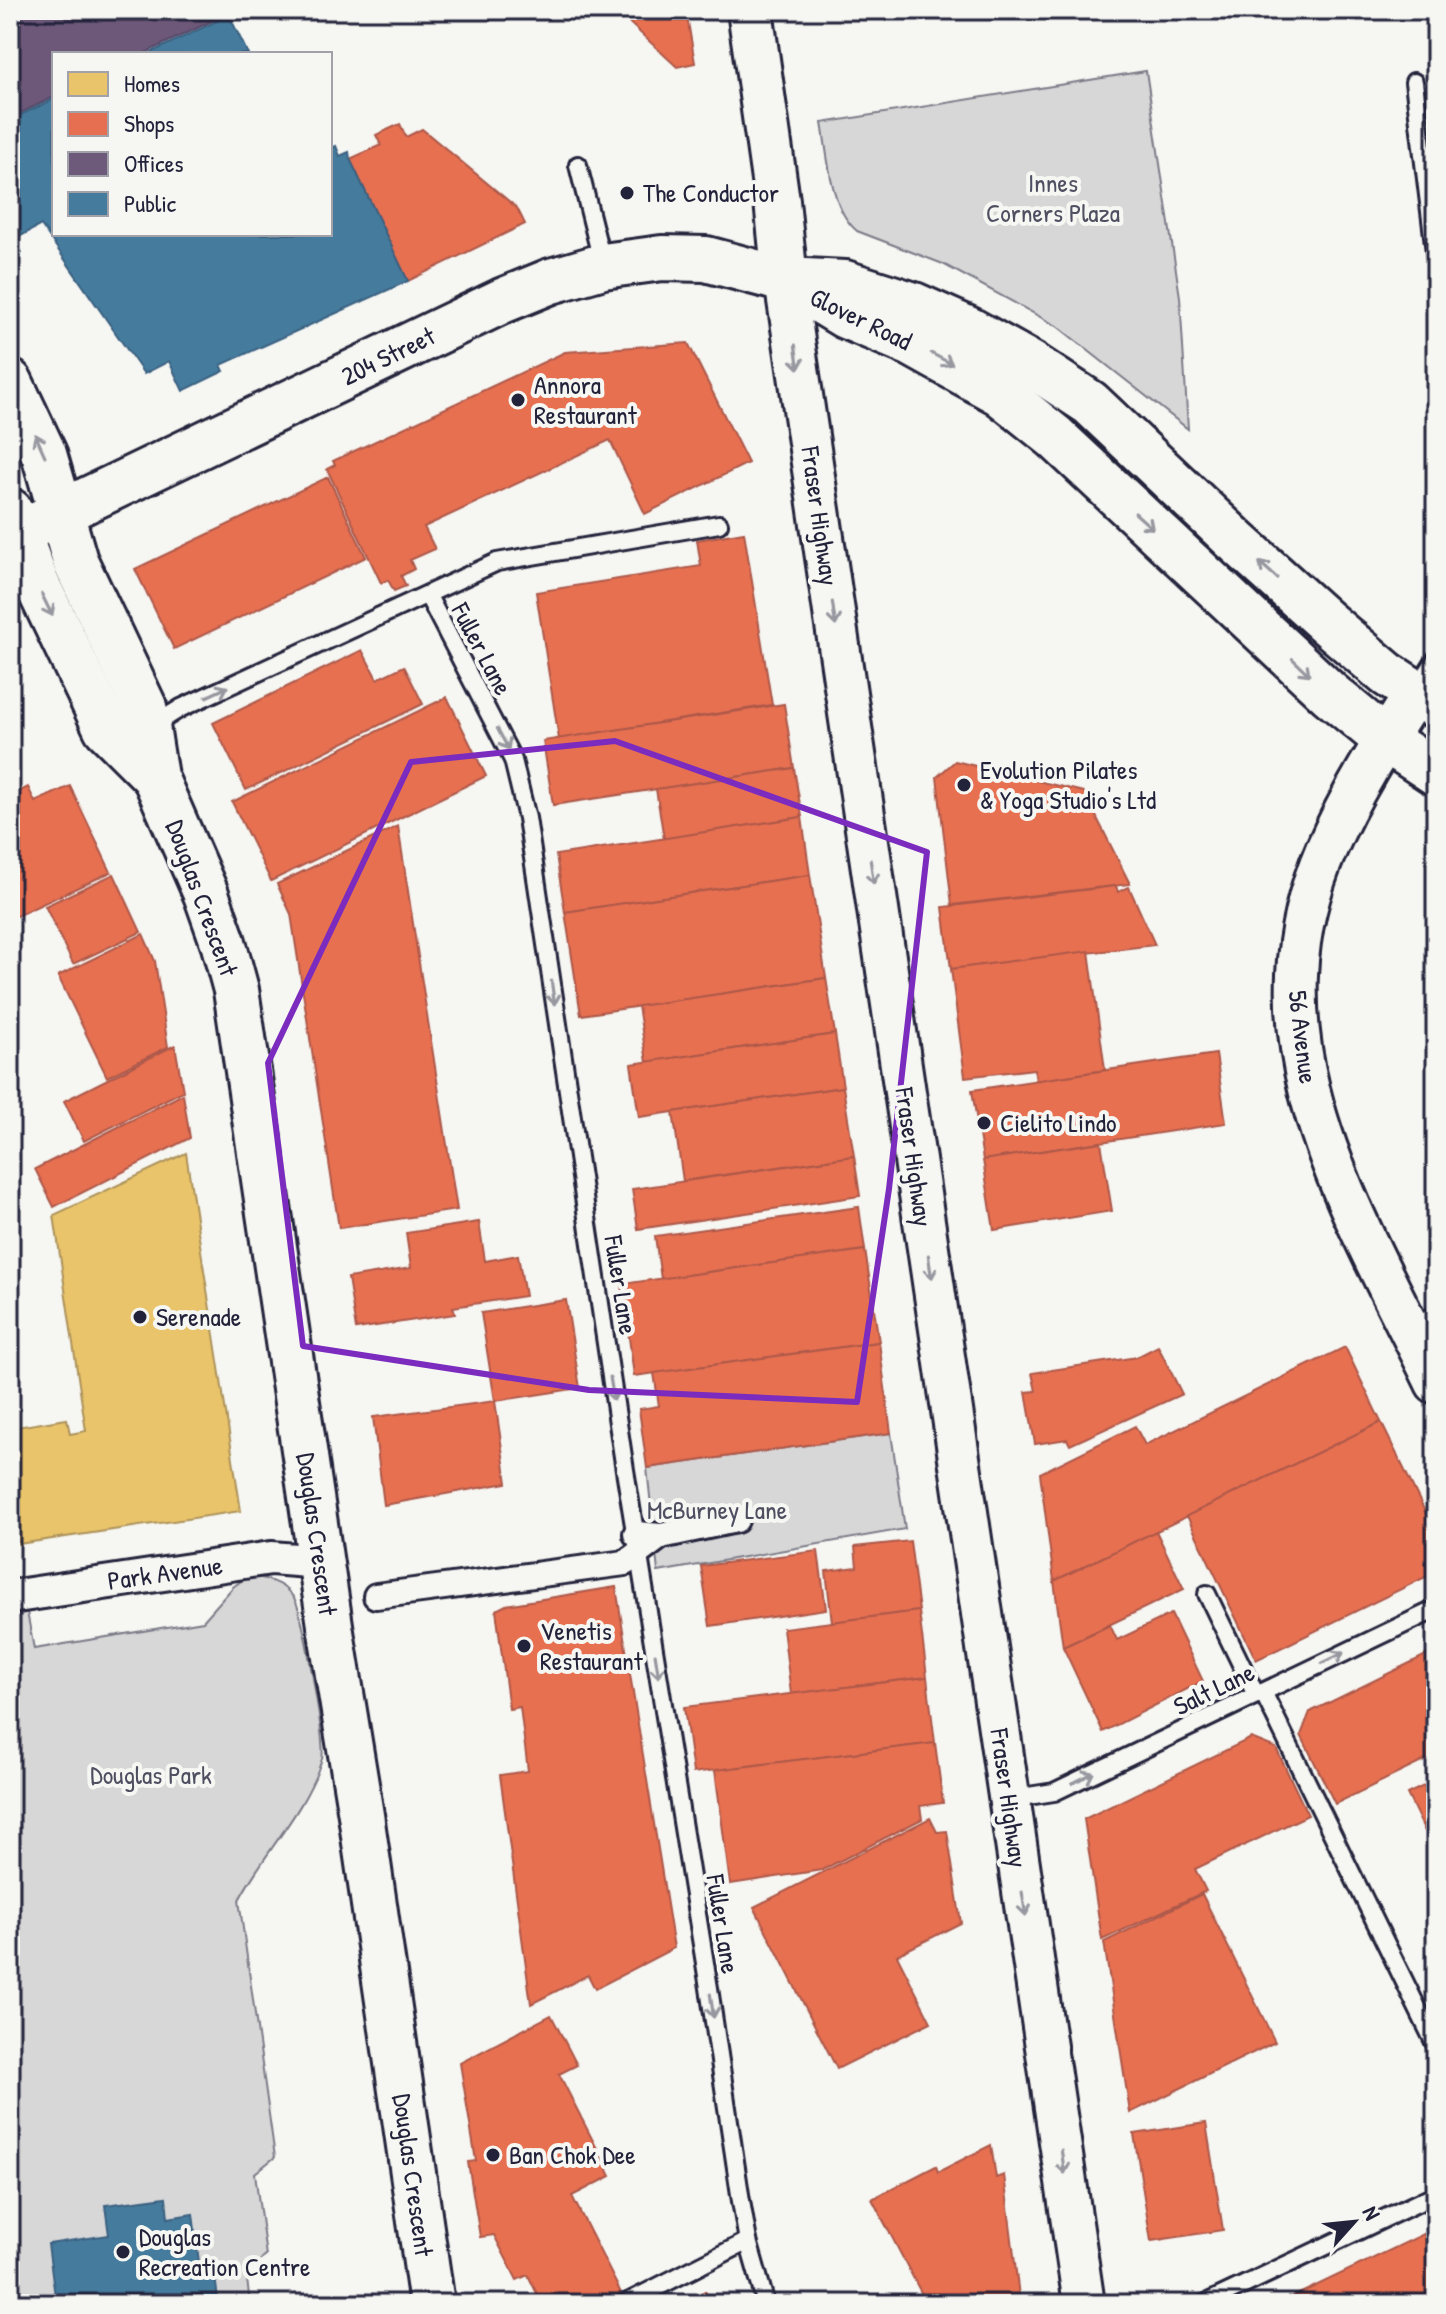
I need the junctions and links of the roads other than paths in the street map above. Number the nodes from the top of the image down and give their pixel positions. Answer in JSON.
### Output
{"nodes":[{"id":1,"x":750,"y":10,"type":"edge"},
{"id":2,"x":1414,"y":82,"type":"dead end"},
{"id":3,"x":578,"y":165,"type":"dead end"},
{"id":4,"x":1436,"y":260,"type":"edge"},
{"id":5,"x":603,"y":266,"type":"junction"},
{"id":6,"x":785,"y":280,"type":"junction"},
{"id":7,"x":10,"y":382,"type":"edge"},
{"id":8,"x":62,"y":511,"type":"junction"},
{"id":9,"x":719,"y":524,"type":"dead end"},
{"id":10,"x":13,"y":527,"type":"edge"},
{"id":11,"x":428,"y":596,"type":"junction"},
{"id":12,"x":1429,"y":685,"type":"edge"},
{"id":13,"x":148,"y":729,"type":"junction"},
{"id":14,"x":1386,"y":740,"type":"junction"},
{"id":15,"x":1436,"y":773,"type":"edge"},
{"id":16,"x":155,"y":777,"type":"junction"},
{"id":17,"x":1423,"y":1321,"type":"edge"},
{"id":18,"x":1436,"y":1383,"type":"edge"},
{"id":19,"x":736,"y":1520,"type":"dead end"},
{"id":20,"x":637,"y":1543,"type":"junction"},
{"id":21,"x":321,"y":1562,"type":"junction"},
{"id":22,"x":1207,"y":1594,"type":"dead end"},
{"id":23,"x":376,"y":1596,"type":"dead end"},
{"id":24,"x":10,"y":1597,"type":"edge"},
{"id":25,"x":1436,"y":1609,"type":"edge"},
{"id":26,"x":1259,"y":1694,"type":"junction"},
{"id":27,"x":1009,"y":1799,"type":"junction"},
{"id":28,"x":1436,"y":2046,"type":"edge"},
{"id":29,"x":1436,"y":2194,"type":"edge"},
{"id":30,"x":748,"y":2241,"type":"junction"},
{"id":31,"x":432,"y":2304,"type":"edge"},
{"id":32,"x":624,"y":2304,"type":"edge"},
{"id":33,"x":766,"y":2304,"type":"edge"},
{"id":34,"x":1084,"y":2304,"type":"edge"},
{"id":35,"x":1204,"y":2304,"type":"edge"}],
"edges":[{"from":1,"to":6,"type":"main road","name":"Fraser Highway"},
{"from":2,"to":4,"type":"lane"},
{"from":3,"to":5,"type":"lane"},
{"from":5,"to":6,"type":"main road","name":"204 Street"},
{"from":5,"to":8,"type":"main road","name":"204 Street"},
{"from":12,"to":6,"type":"main road","name":"Glover Road","one_way":true},
{"from":6,"to":14,"type":"main road","name":"Glover Road","one_way":true},
{"from":6,"to":27,"type":"street","name":"Fraser Highway","one_way":true},
{"from":8,"to":7,"type":"main road","name":"Douglas Crescent","one_way":true},
{"from":8,"to":10,"type":"main road","name":"204 Street"},
{"from":8,"to":13,"type":"main road","name":"Douglas Crescent"},
{"from":9,"to":11,"type":"lane"},
{"from":10,"to":16,"type":"main road","name":"Douglas Crescent","one_way":true},
{"from":13,"to":11,"type":"lane","name":"Fuller Lane","one_way":true},
{"from":11,"to":20,"type":"lane","name":"Fuller Lane","one_way":true},
{"from":12,"to":14,"type":"street","name":"56 Avenue"},
{"from":13,"to":16,"type":"main road","name":"Douglas Crescent"},
{"from":14,"to":15,"type":"main road","name":"Glover Road"},
{"from":14,"to":17,"type":"street","name":"56 Avenue"},
{"from":16,"to":21,"type":"main road","name":"Douglas Crescent"},
{"from":17,"to":18,"type":"street","name":"56 Avenue"},
{"from":19,"to":20,"type":"street"},
{"from":20,"to":23,"type":"street"},
{"from":20,"to":30,"type":"lane","name":"Fuller Lane","one_way":true},
{"from":21,"to":24,"type":"street","name":"Park Avenue"},
{"from":21,"to":31,"type":"main road","name":"Douglas Crescent"},
{"from":22,"to":26,"type":"lane"},
{"from":26,"to":25,"type":"lane","name":"Salt Lane","one_way":true},
{"from":27,"to":26,"type":"lane","name":"Salt Lane","one_way":true},
{"from":26,"to":28,"type":"lane"},
{"from":27,"to":34,"type":"street","name":"Fraser Highway","one_way":true},
{"from":29,"to":35,"type":"lane"},
{"from":30,"to":32,"type":"lane"},
{"from":30,"to":33,"type":"lane","name":"Fuller Lane"}]}
